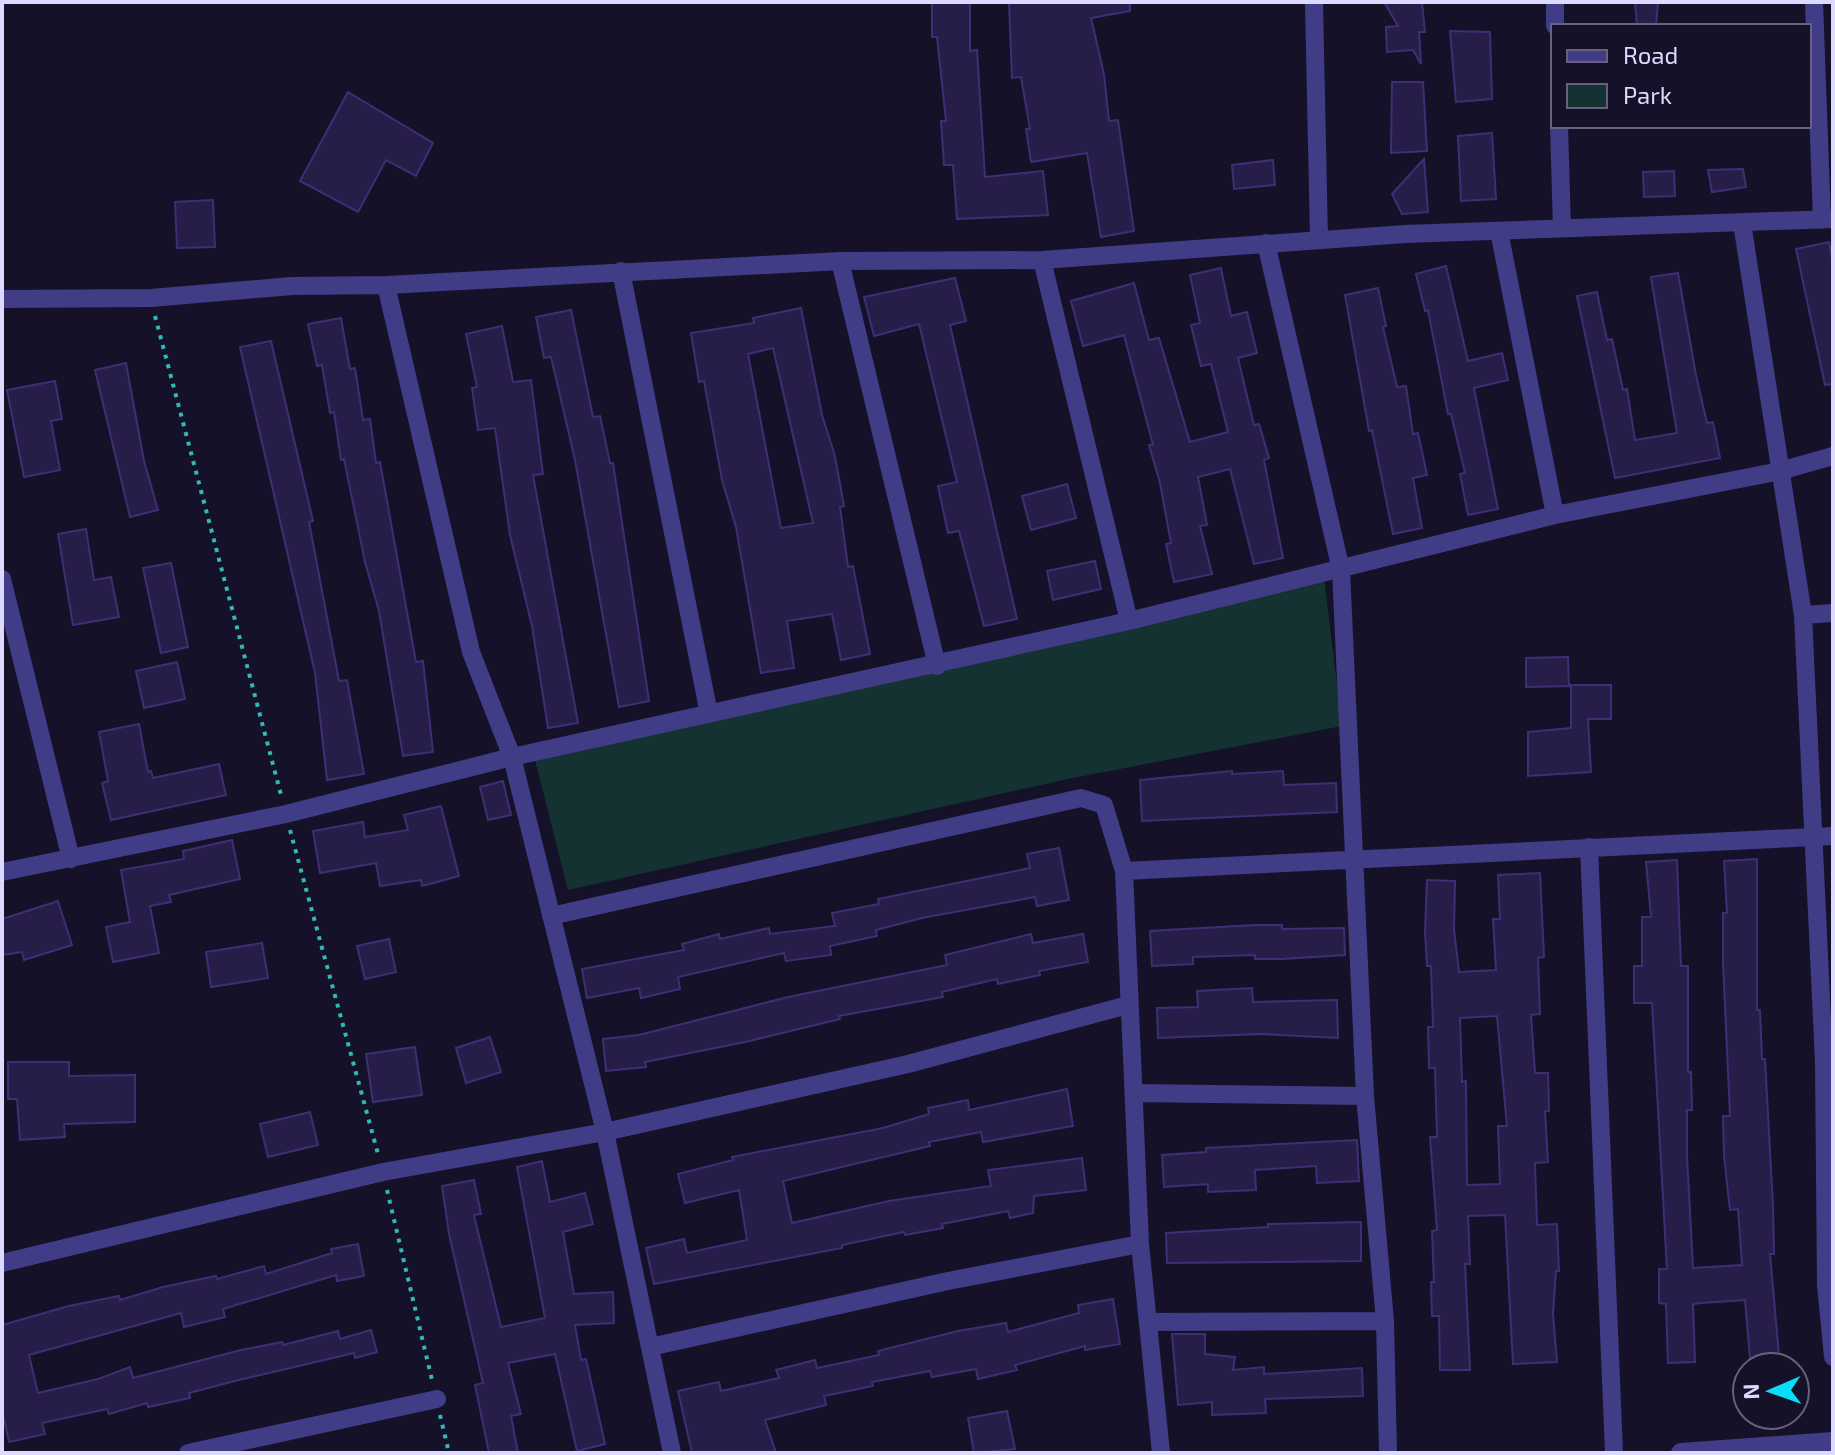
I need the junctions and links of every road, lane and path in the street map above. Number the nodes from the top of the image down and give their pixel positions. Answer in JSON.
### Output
{"nodes":[{"id":1,"x":1314,"y":2,"type":"edge"},
{"id":2,"x":1555,"y":2,"type":"edge"},
{"id":3,"x":1814,"y":2,"type":"edge"},
{"id":4,"x":1555,"y":24,"type":"edge"},
{"id":5,"x":1559,"y":128,"type":"edge"},
{"id":6,"x":1828,"y":219,"type":"edge"},
{"id":7,"x":1742,"y":223,"type":"junction"},
{"id":8,"x":1562,"y":228,"type":"junction"},
{"id":9,"x":1499,"y":231,"type":"junction"},
{"id":10,"x":1319,"y":240,"type":"junction"},
{"id":11,"x":1266,"y":243,"type":"junction"},
{"id":12,"x":1042,"y":260,"type":"junction"},
{"id":13,"x":840,"y":261,"type":"junction"},
{"id":14,"x":621,"y":271,"type":"junction"},
{"id":15,"x":386,"y":285,"type":"junction"},
{"id":16,"x":151,"y":298,"type":"junction"},
{"id":17,"x":2,"y":299,"type":"edge"},
{"id":18,"x":1833,"y":456,"type":"edge"},
{"id":19,"x":1780,"y":471,"type":"junction"},
{"id":20,"x":1555,"y":515,"type":"junction"},
{"id":21,"x":1341,"y":570,"type":"junction"},
{"id":22,"x":2,"y":579,"type":"edge"},
{"id":23,"x":1833,"y":613,"type":"edge"},
{"id":24,"x":1803,"y":615,"type":"junction"},
{"id":25,"x":1129,"y":621,"type":"junction"},
{"id":26,"x":937,"y":666,"type":"junction"},
{"id":27,"x":709,"y":714,"type":"junction"},
{"id":28,"x":512,"y":757,"type":"junction"},
{"id":29,"x":286,"y":814,"type":"junction"},
{"id":30,"x":1833,"y":836,"type":"edge"},
{"id":31,"x":1814,"y":837,"type":"junction"},
{"id":32,"x":1589,"y":847,"type":"junction"},
{"id":33,"x":1357,"y":858,"type":"junction"},
{"id":34,"x":71,"y":859,"type":"junction"},
{"id":35,"x":1124,"y":871,"type":"junction"},
{"id":36,"x":2,"y":872,"type":"edge"},
{"id":37,"x":551,"y":916,"type":"junction"},
{"id":38,"x":1128,"y":1005,"type":"junction"},
{"id":39,"x":1829,"y":1062,"type":"edge"},
{"id":40,"x":1135,"y":1093,"type":"junction"},
{"id":41,"x":1365,"y":1096,"type":"junction"},
{"id":42,"x":605,"y":1132,"type":"junction"},
{"id":43,"x":383,"y":1172,"type":"junction"},
{"id":44,"x":1140,"y":1244,"type":"junction"},
{"id":45,"x":2,"y":1263,"type":"edge"},
{"id":46,"x":1830,"y":1285,"type":"edge"},
{"id":47,"x":1385,"y":1321,"type":"junction"},
{"id":48,"x":1148,"y":1322,"type":"junction"},
{"id":49,"x":650,"y":1347,"type":"junction"},
{"id":50,"x":1833,"y":1357,"type":"edge"},
{"id":51,"x":437,"y":1399,"type":"junction"},
{"id":52,"x":1833,"y":1442,"type":"edge"},
{"id":53,"x":188,"y":1453,"type":"edge"},
{"id":54,"x":449,"y":1453,"type":"edge"},
{"id":55,"x":672,"y":1453,"type":"edge"},
{"id":56,"x":1161,"y":1453,"type":"edge"},
{"id":57,"x":1388,"y":1453,"type":"edge"},
{"id":58,"x":1614,"y":1453,"type":"edge"},
{"id":59,"x":1681,"y":1453,"type":"edge"}],
"edges":[{"from":1,"to":10,"type":"street"},
{"from":2,"to":4,"type":"street"},
{"from":3,"to":6,"type":"street"},
{"from":5,"to":8,"type":"street"},
{"from":6,"to":7,"type":"street"},
{"from":7,"to":8,"type":"street"},
{"from":7,"to":19,"type":"street"},
{"from":8,"to":9,"type":"street"},
{"from":9,"to":10,"type":"street"},
{"from":9,"to":20,"type":"street"},
{"from":10,"to":11,"type":"street"},
{"from":11,"to":12,"type":"street"},
{"from":11,"to":21,"type":"street"},
{"from":12,"to":13,"type":"street"},
{"from":12,"to":25,"type":"street"},
{"from":13,"to":14,"type":"street"},
{"from":13,"to":26,"type":"street"},
{"from":14,"to":15,"type":"street"},
{"from":14,"to":27,"type":"street"},
{"from":15,"to":16,"type":"street"},
{"from":15,"to":28,"type":"street"},
{"from":16,"to":17,"type":"street"},
{"from":16,"to":29,"type":"path"},
{"from":18,"to":19,"type":"street"},
{"from":19,"to":20,"type":"street"},
{"from":19,"to":24,"type":"street"},
{"from":20,"to":21,"type":"street"},
{"from":21,"to":25,"type":"street"},
{"from":21,"to":33,"type":"street"},
{"from":22,"to":34,"type":"street"},
{"from":23,"to":24,"type":"street"},
{"from":24,"to":31,"type":"street"},
{"from":25,"to":26,"type":"street"},
{"from":26,"to":27,"type":"street"},
{"from":27,"to":28,"type":"street"},
{"from":28,"to":29,"type":"street"},
{"from":28,"to":37,"type":"street"},
{"from":29,"to":34,"type":"street"},
{"from":29,"to":43,"type":"path"},
{"from":30,"to":31,"type":"street"},
{"from":31,"to":32,"type":"street"},
{"from":31,"to":39,"type":"street"},
{"from":32,"to":33,"type":"street"},
{"from":32,"to":58,"type":"street"},
{"from":33,"to":35,"type":"street"},
{"from":33,"to":41,"type":"street"},
{"from":34,"to":36,"type":"street"},
{"from":35,"to":37,"type":"street"},
{"from":35,"to":38,"type":"street"},
{"from":37,"to":42,"type":"street"},
{"from":38,"to":40,"type":"street"},
{"from":38,"to":42,"type":"street"},
{"from":39,"to":46,"type":"street"},
{"from":40,"to":41,"type":"street"},
{"from":40,"to":44,"type":"street"},
{"from":41,"to":47,"type":"street"},
{"from":42,"to":43,"type":"street"},
{"from":42,"to":49,"type":"street"},
{"from":43,"to":45,"type":"street"},
{"from":43,"to":51,"type":"path"},
{"from":44,"to":48,"type":"street"},
{"from":44,"to":49,"type":"street"},
{"from":46,"to":50,"type":"street"},
{"from":47,"to":48,"type":"street"},
{"from":47,"to":57,"type":"street"},
{"from":48,"to":56,"type":"street"},
{"from":49,"to":55,"type":"street"},
{"from":51,"to":53,"type":"street"},
{"from":51,"to":54,"type":"path"},
{"from":52,"to":59,"type":"street"}]}
